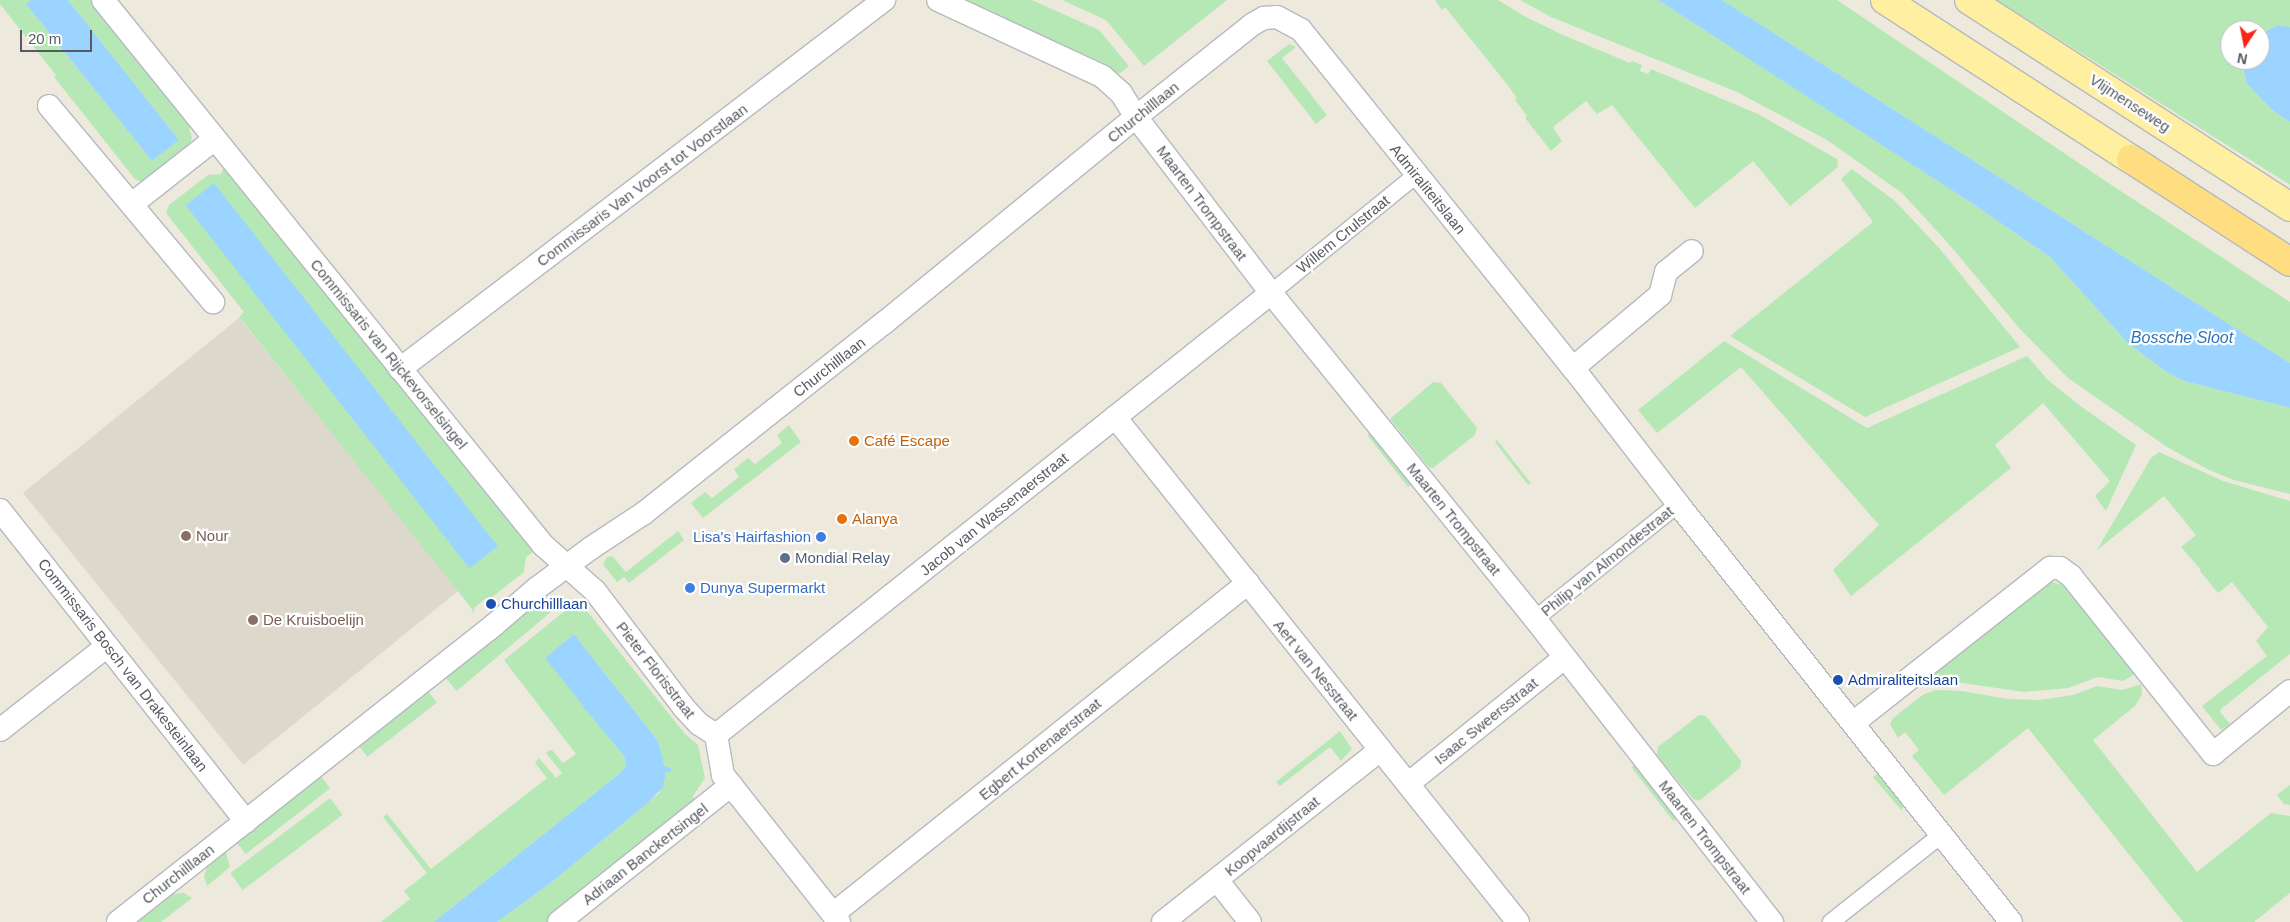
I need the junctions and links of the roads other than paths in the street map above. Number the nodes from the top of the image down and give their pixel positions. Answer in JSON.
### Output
{"nodes":[{"id":1,"x":103,"y":0,"type":"edge"},
{"id":2,"x":884,"y":0,"type":"edge"},
{"id":3,"x":938,"y":0,"type":"edge"},
{"id":4,"x":1885,"y":0,"type":"edge"},
{"id":5,"x":1969,"y":0,"type":"edge"},
{"id":6,"x":1277,"y":17,"type":"joint"},
{"id":7,"x":49,"y":106,"type":"dead end"},
{"id":8,"x":1136,"y":117,"type":"junction"},
{"id":9,"x":215,"y":139,"type":"junction"},
{"id":10,"x":2131,"y":159,"type":"joint"},
{"id":11,"x":1416,"y":175,"type":"junction"},
{"id":12,"x":132,"y":204,"type":"junction"},
{"id":13,"x":2290,"y":207,"type":"edge"},
{"id":14,"x":1692,"y":251,"type":"dead end"},
{"id":15,"x":2290,"y":262,"type":"edge"},
{"id":16,"x":1271,"y":293,"type":"junction"},
{"id":17,"x":213,"y":302,"type":"dead end"},
{"id":18,"x":1573,"y":368,"type":"junction"},
{"id":19,"x":400,"y":369,"type":"junction"},
{"id":20,"x":1115,"y":417,"type":"junction"},
{"id":21,"x":1678,"y":504,"type":"junction"},
{"id":22,"x":0,"y":510,"type":"edge"},
{"id":23,"x":566,"y":566,"type":"junction"},
{"id":24,"x":1248,"y":583,"type":"junction"},
{"id":25,"x":1535,"y":619,"type":"junction"},
{"id":26,"x":107,"y":646,"type":"junction"},
{"id":27,"x":1564,"y":658,"type":"junction"},
{"id":28,"x":2290,"y":691,"type":"edge"},
{"id":29,"x":1853,"y":723,"type":"junction"},
{"id":30,"x":0,"y":730,"type":"edge"},
{"id":31,"x":716,"y":735,"type":"junction"},
{"id":32,"x":1380,"y":750,"type":"junction"},
{"id":33,"x":1408,"y":784,"type":"junction"},
{"id":34,"x":731,"y":785,"type":"junction"},
{"id":35,"x":246,"y":821,"type":"junction"},
{"id":36,"x":1941,"y":835,"type":"junction"},
{"id":37,"x":1217,"y":880,"type":"junction"},
{"id":38,"x":836,"y":918,"type":"edge"},
{"id":39,"x":567,"y":920,"type":"edge"},
{"id":40,"x":118,"y":922,"type":"edge"},
{"id":41,"x":1163,"y":922,"type":"edge"},
{"id":42,"x":1250,"y":922,"type":"edge"},
{"id":43,"x":1518,"y":922,"type":"edge"},
{"id":44,"x":1772,"y":922,"type":"edge"},
{"id":45,"x":1831,"y":922,"type":"edge"},
{"id":46,"x":2011,"y":922,"type":"edge"}],
"edges":[{"from":1,"to":9,"type":"street","name":"Commissaris van Rijckevorselsingel"},
{"from":2,"to":19,"type":"street","name":"Commissaris Van Voorst tot Voorstlaan"},
{"from":3,"to":8,"type":"street","name":"Maarten Trompstraat"},
{"from":4,"to":10,"type":"main road"},
{"from":5,"to":13,"type":"main road","name":"Vlijmenseweg"},
{"from":6,"to":8,"type":"street","name":"Churchilllaan"},
{"from":6,"to":11,"type":"street","name":"Admiraliteitslaan"},
{"from":7,"to":12,"type":"street"},
{"from":8,"to":16,"type":"street","name":"Maarten Trompstraat"},
{"from":8,"to":23,"type":"street","name":"Churchilllaan"},
{"from":9,"to":12,"type":"street"},
{"from":9,"to":19,"type":"street","name":"Commissaris van Rijckevorselsingel"},
{"from":10,"to":15,"type":"highway"},
{"from":11,"to":16,"type":"street","name":"Willem Crulstraat"},
{"from":11,"to":18,"type":"street","name":"Admiraliteitslaan"},
{"from":12,"to":17,"type":"street"},
{"from":14,"to":18,"type":"street"},
{"from":16,"to":20,"type":"street","name":"Jacob van Wassenaerstraat"},
{"from":16,"to":25,"type":"street","name":"Maarten Trompstraat"},
{"from":18,"to":21,"type":"street","name":"Admiraliteitslaan"},
{"from":19,"to":23,"type":"street","name":"Commissaris van Rijckevorselsingel"},
{"from":20,"to":24,"type":"street","name":"Aert van Nesstraat"},
{"from":20,"to":31,"type":"street","name":"Jacob van Wassenaerstraat"},
{"from":21,"to":25,"type":"street","name":"Philip van Almondestraat"},
{"from":21,"to":29,"type":"street","name":"Admiraliteitslaan"},
{"from":22,"to":26,"type":"street","name":"Commissaris Bosch van Drakesteinlaan"},
{"from":23,"to":31,"type":"street","name":"Pieter Florisstraat"},
{"from":23,"to":35,"type":"street","name":"Churchilllaan"},
{"from":24,"to":32,"type":"street","name":"Aert van Nesstraat"},
{"from":24,"to":38,"type":"street","name":"Egbert Kortenaerstraat"},
{"from":25,"to":27,"type":"street","name":"Maarten Trompstraat"},
{"from":26,"to":30,"type":"street"},
{"from":26,"to":35,"type":"street","name":"Commissaris Bosch van Drakesteinlaan"},
{"from":27,"to":33,"type":"street","name":"Isaac Sweersstraat"},
{"from":27,"to":44,"type":"street","name":"Maarten Trompstraat"},
{"from":28,"to":29,"type":"street"},
{"from":29,"to":36,"type":"street","name":"Admiraliteitslaan"},
{"from":31,"to":34,"type":"street"},
{"from":32,"to":33,"type":"street","name":"Aert van Nesstraat"},
{"from":32,"to":37,"type":"street","name":"Koopvaardijstraat"},
{"from":33,"to":43,"type":"street","name":"Aert van Nesstraat"},
{"from":34,"to":38,"type":"street"},
{"from":34,"to":39,"type":"street","name":"Adriaan Banckertsingel"},
{"from":35,"to":40,"type":"street","name":"Churchilllaan"},
{"from":36,"to":45,"type":"street"},
{"from":36,"to":46,"type":"street","name":"Admiraliteitslaan"},
{"from":37,"to":41,"type":"street","name":"Koopvaardijstraat"},
{"from":37,"to":42,"type":"street"}]}
